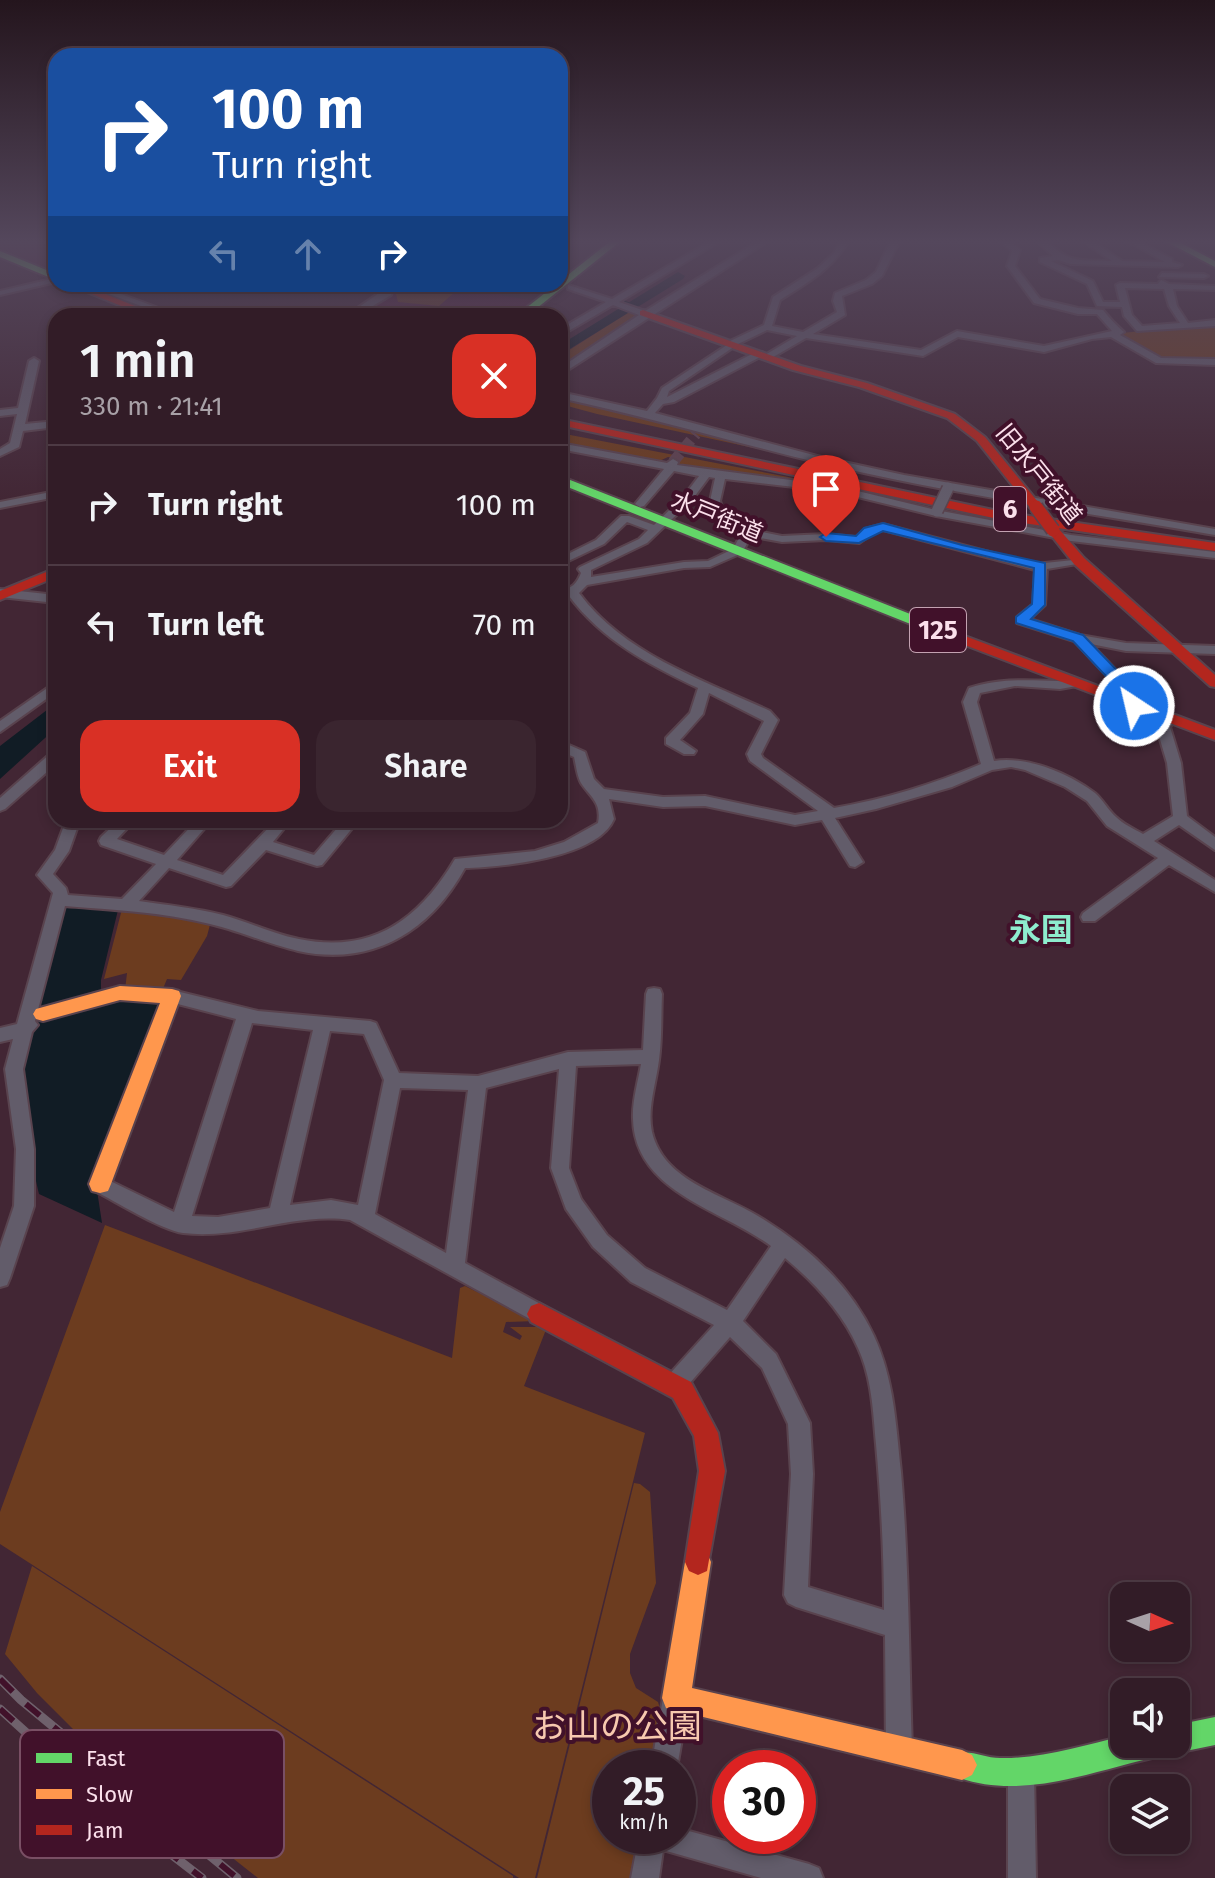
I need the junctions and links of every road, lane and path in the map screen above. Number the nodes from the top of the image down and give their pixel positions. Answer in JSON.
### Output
{"nodes":[{"id":1,"x":624,"y":328,"type":"edge"},
{"id":2,"x":686,"y":328,"type":"edge"},
{"id":3,"x":765,"y":328,"type":"edge"},
{"id":4,"x":768,"y":328,"type":"edge"},
{"id":5,"x":818,"y":328,"type":"edge"},
{"id":6,"x":1113,"y":328,"type":"edge"},
{"id":7,"x":1113,"y":334,"type":"junction"},
{"id":8,"x":803,"y":337,"type":"junction"},
{"id":9,"x":732,"y":344,"type":"junction"},
{"id":10,"x":764,"y":356,"type":"junction"},
{"id":11,"x":34,"y":361,"type":"dead end"},
{"id":12,"x":1215,"y":362,"type":"edge"},
{"id":13,"x":568,"y":366,"type":"edge"},
{"id":14,"x":568,"y":397,"type":"edge"},
{"id":15,"x":660,"y":401,"type":"junction"},
{"id":16,"x":568,"y":408,"type":"edge"},
{"id":17,"x":23,"y":411,"type":"junction"},
{"id":18,"x":0,"y":413,"type":"edge"},
{"id":19,"x":649,"y":414,"type":"junction"},
{"id":20,"x":568,"y":417,"type":"edge"},
{"id":21,"x":568,"y":424,"type":"edge"},
{"id":22,"x":48,"y":425,"type":"edge"},
{"id":23,"x":19,"y":428,"type":"junction"},
{"id":24,"x":568,"y":432,"type":"edge"},
{"id":25,"x":568,"y":447,"type":"edge"},
{"id":26,"x":0,"y":453,"type":"edge"},
{"id":27,"x":672,"y":464,"type":"junction"},
{"id":28,"x":807,"y":468,"type":"junction"},
{"id":29,"x":706,"y":474,"type":"junction"},
{"id":30,"x":721,"y":476,"type":"junction"},
{"id":31,"x":833,"y":480,"type":"junction"},
{"id":32,"x":568,"y":484,"type":"edge"},
{"id":33,"x":949,"y":487,"type":"junction"},
{"id":34,"x":48,"y":495,"type":"edge"},
{"id":35,"x":3,"y":501,"type":"edge"},
{"id":36,"x":640,"y":504,"type":"dead end"},
{"id":37,"x":1034,"y":504,"type":"junction"},
{"id":38,"x":936,"y":512,"type":"junction"},
{"id":39,"x":660,"y":525,"type":"junction"},
{"id":40,"x":1215,"y":532,"type":"edge"},
{"id":41,"x":1056,"y":533,"type":"junction"},
{"id":42,"x":1215,"y":539,"type":"edge"},
{"id":43,"x":740,"y":542,"type":"junction"},
{"id":44,"x":1215,"y":547,"type":"edge"},
{"id":45,"x":1215,"y":555,"type":"edge"},
{"id":46,"x":568,"y":558,"type":"edge"},
{"id":47,"x":1079,"y":561,"type":"junction"},
{"id":48,"x":568,"y":566,"type":"edge"},
{"id":49,"x":1041,"y":566,"type":"junction"},
{"id":50,"x":48,"y":568,"type":"edge"},
{"id":51,"x":48,"y":575,"type":"edge"},
{"id":52,"x":584,"y":575,"type":"junction"},
{"id":53,"x":2,"y":592,"type":"edge"},
{"id":54,"x":568,"y":593,"type":"edge"},
{"id":55,"x":568,"y":595,"type":"edge"},
{"id":56,"x":48,"y":598,"type":"edge"},
{"id":57,"x":1078,"y":638,"type":"junction"},
{"id":58,"x":1174,"y":648,"type":"junction"},
{"id":59,"x":1215,"y":650,"type":"edge"},
{"id":60,"x":1072,"y":683,"type":"junction"},
{"id":61,"x":1215,"y":683,"type":"edge"},
{"id":62,"x":704,"y":688,"type":"junction"},
{"id":63,"x":48,"y":692,"type":"edge"},
{"id":64,"x":1134,"y":706,"type":"junction"},
{"id":65,"x":1170,"y":719,"type":"junction"},
{"id":66,"x":0,"y":728,"type":"edge"},
{"id":67,"x":1215,"y":735,"type":"edge"},
{"id":68,"x":568,"y":751,"type":"edge"},
{"id":69,"x":689,"y":751,"type":"dead end"},
{"id":70,"x":48,"y":763,"type":"edge"},
{"id":71,"x":989,"y":766,"type":"junction"},
{"id":72,"x":600,"y":793,"type":"junction"},
{"id":73,"x":0,"y":806,"type":"edge"},
{"id":74,"x":829,"y":815,"type":"junction"},
{"id":75,"x":1180,"y":818,"type":"junction"},
{"id":76,"x":70,"y":828,"type":"edge"},
{"id":77,"x":120,"y":828,"type":"edge"},
{"id":78,"x":197,"y":828,"type":"edge"},
{"id":79,"x":277,"y":828,"type":"edge"},
{"id":80,"x":345,"y":828,"type":"edge"},
{"id":81,"x":1143,"y":841,"type":"junction"},
{"id":82,"x":263,"y":844,"type":"junction"},
{"id":83,"x":1215,"y":845,"type":"edge"},
{"id":84,"x":1170,"y":857,"type":"junction"},
{"id":85,"x":164,"y":862,"type":"junction"},
{"id":86,"x":855,"y":862,"type":"dead end"},
{"id":87,"x":1215,"y":887,"type":"edge"},
{"id":88,"x":59,"y":900,"type":"junction"},
{"id":89,"x":126,"y":905,"type":"junction"},
{"id":90,"x":1089,"y":917,"type":"dead end"},
{"id":91,"x":654,"y":994,"type":"dead end"},
{"id":92,"x":172,"y":996,"type":"junction"},
{"id":93,"x":43,"y":1014,"type":"joint"},
{"id":94,"x":246,"y":1014,"type":"junction"},
{"id":95,"x":323,"y":1025,"type":"junction"},
{"id":96,"x":22,"y":1030,"type":"junction"},
{"id":97,"x":0,"y":1035,"type":"edge"},
{"id":98,"x":651,"y":1057,"type":"junction"},
{"id":99,"x":568,"y":1059,"type":"junction"},
{"id":100,"x":393,"y":1080,"type":"junction"},
{"id":101,"x":478,"y":1083,"type":"junction"},
{"id":102,"x":100,"y":1184,"type":"joint"},
{"id":103,"x":278,"y":1216,"type":"junction"},
{"id":104,"x":365,"y":1217,"type":"junction"},
{"id":105,"x":180,"y":1224,"type":"junction"},
{"id":106,"x":783,"y":1245,"type":"junction"},
{"id":107,"x":454,"y":1269,"type":"junction"},
{"id":108,"x":0,"y":1278,"type":"edge"},
{"id":109,"x":539,"y":1314,"type":"joint"},
{"id":110,"x":730,"y":1322,"type":"junction"},
{"id":111,"x":674,"y":1385,"type":"junction"},
{"id":112,"x":896,"y":1626,"type":"junction"},
{"id":113,"x":676,"y":1698,"type":"junction"},
{"id":114,"x":1215,"y":1731,"type":"edge"},
{"id":115,"x":1190,"y":1736,"type":"edge"},
{"id":116,"x":667,"y":1750,"type":"edge"},
{"id":117,"x":899,"y":1752,"type":"junction"},
{"id":118,"x":1110,"y":1753,"type":"edge"},
{"id":119,"x":1021,"y":1773,"type":"junction"},
{"id":120,"x":696,"y":1846,"type":"edge"},
{"id":121,"x":649,"y":1854,"type":"edge"},
{"id":122,"x":645,"y":1878,"type":"edge"},
{"id":123,"x":809,"y":1878,"type":"edge"},
{"id":124,"x":1022,"y":1878,"type":"edge"}],
"edges":[{"from":1,"to":13,"type":"street"},
{"from":2,"to":9,"type":"main road","name":"旧水戸街道"},
{"from":3,"to":9,"type":"street"},
{"from":4,"to":8,"type":"street"},
{"from":5,"to":8,"type":"street"},
{"from":6,"to":7,"type":"street"},
{"from":7,"to":8,"type":"street"},
{"from":7,"to":12,"type":"street"},
{"from":8,"to":10,"type":"street"},
{"from":9,"to":10,"type":"main road","name":"旧水戸街道"},
{"from":9,"to":15,"type":"street"},
{"from":10,"to":15,"type":"street"},
{"from":10,"to":37,"type":"main road","name":"旧水戸街道"},
{"from":11,"to":17,"type":"street"},
{"from":14,"to":19,"type":"street"},
{"from":15,"to":19,"type":"street"},
{"from":16,"to":28,"type":"main road"},
{"from":17,"to":18,"type":"street"},
{"from":17,"to":23,"type":"street"},
{"from":19,"to":33,"type":"street"},
{"from":20,"to":28,"type":"main road","number":"6"},
{"from":21,"to":31,"type":"main road","number":"6"},
{"from":22,"to":23,"type":"street"},
{"from":23,"to":26,"type":"street"},
{"from":24,"to":31,"type":"main road"},
{"from":25,"to":27,"type":"street"},
{"from":27,"to":29,"type":"street"},
{"from":27,"to":36,"type":"street"},
{"from":28,"to":42,"type":"main road","number":"6"},
{"from":29,"to":30,"type":"street"},
{"from":29,"to":39,"type":"street"},
{"from":30,"to":38,"type":"street"},
{"from":30,"to":43,"type":"street"},
{"from":31,"to":44,"type":"main road","number":"6"},
{"from":32,"to":39,"type":"main road","name":"水戸街道","number":"125"},
{"from":33,"to":37,"type":"street"},
{"from":33,"to":38,"type":"street","bridge":true},
{"from":34,"to":35,"type":"street"},
{"from":37,"to":40,"type":"street"},
{"from":37,"to":41,"type":"main road","name":"旧水戸街道","bridge":true},
{"from":38,"to":41,"type":"street"},
{"from":39,"to":43,"type":"main road","name":"水戸街道","number":"125"},
{"from":39,"to":46,"type":"street"},
{"from":39,"to":52,"type":"street"},
{"from":41,"to":45,"type":"street"},
{"from":41,"to":47,"type":"main road","name":"旧水戸街道"},
{"from":43,"to":49,"type":"street"},
{"from":43,"to":52,"type":"street"},
{"from":43,"to":60,"type":"main road","name":"水戸街道","number":"125"},
{"from":47,"to":49,"type":"street"},
{"from":47,"to":58,"type":"main road","name":"旧水戸街道"},
{"from":48,"to":52,"type":"street"},
{"from":49,"to":57,"type":"street"},
{"from":50,"to":53,"type":"main road"},
{"from":51,"to":53,"type":"main road"},
{"from":52,"to":54,"type":"street"},
{"from":53,"to":56,"type":"street"},
{"from":55,"to":62,"type":"street"},
{"from":57,"to":58,"type":"street"},
{"from":57,"to":64,"type":"street"},
{"from":58,"to":59,"type":"street"},
{"from":58,"to":61,"type":"main road","name":"旧水戸街道"},
{"from":60,"to":64,"type":"main road","name":"水戸街道","number":"125"},
{"from":60,"to":71,"type":"street"},
{"from":62,"to":69,"type":"street"},
{"from":62,"to":74,"type":"street"},
{"from":63,"to":66,"type":"street"},
{"from":64,"to":65,"type":"main road","name":"水戸街道","number":"125"},
{"from":65,"to":67,"type":"main road","name":"水戸街道","number":"125"},
{"from":65,"to":75,"type":"street"},
{"from":68,"to":72,"type":"street"},
{"from":70,"to":73,"type":"street"},
{"from":71,"to":74,"type":"street"},
{"from":71,"to":81,"type":"street"},
{"from":72,"to":74,"type":"street"},
{"from":72,"to":89,"type":"street"},
{"from":74,"to":86,"type":"street"},
{"from":75,"to":81,"type":"street"},
{"from":75,"to":83,"type":"street"},
{"from":76,"to":88,"type":"street"},
{"from":77,"to":85,"type":"street"},
{"from":78,"to":85,"type":"street"},
{"from":79,"to":82,"type":"street"},
{"from":80,"to":82,"type":"street"},
{"from":81,"to":84,"type":"street"},
{"from":82,"to":85,"type":"street"},
{"from":84,"to":87,"type":"street"},
{"from":84,"to":90,"type":"street"},
{"from":85,"to":89,"type":"street"},
{"from":88,"to":89,"type":"street"},
{"from":88,"to":96,"type":"street"},
{"from":91,"to":98,"type":"street"},
{"from":92,"to":93,"type":"main road"},
{"from":92,"to":94,"type":"street"},
{"from":92,"to":102,"type":"main road"},
{"from":93,"to":96,"type":"street"},
{"from":94,"to":95,"type":"street"},
{"from":94,"to":105,"type":"street"},
{"from":95,"to":100,"type":"street"},
{"from":95,"to":103,"type":"street"},
{"from":96,"to":97,"type":"street"},
{"from":96,"to":108,"type":"street"},
{"from":98,"to":99,"type":"street"},
{"from":98,"to":106,"type":"street"},
{"from":99,"to":101,"type":"street"},
{"from":99,"to":110,"type":"street"},
{"from":100,"to":101,"type":"street"},
{"from":100,"to":104,"type":"street"},
{"from":101,"to":107,"type":"street"},
{"from":102,"to":105,"type":"street"},
{"from":103,"to":104,"type":"street"},
{"from":103,"to":105,"type":"street"},
{"from":104,"to":107,"type":"street"},
{"from":106,"to":110,"type":"street"},
{"from":106,"to":112,"type":"street"},
{"from":107,"to":109,"type":"street"},
{"from":109,"to":111,"type":"main road"},
{"from":110,"to":111,"type":"street"},
{"from":110,"to":112,"type":"street"},
{"from":111,"to":113,"type":"main road"},
{"from":112,"to":117,"type":"street"},
{"from":113,"to":116,"type":"street"},
{"from":113,"to":117,"type":"main road"},
{"from":114,"to":115,"type":"main road"},
{"from":117,"to":119,"type":"main road"},
{"from":118,"to":119,"type":"main road"},
{"from":119,"to":124,"type":"street"},
{"from":120,"to":123,"type":"street"},
{"from":121,"to":122,"type":"street"}]}
